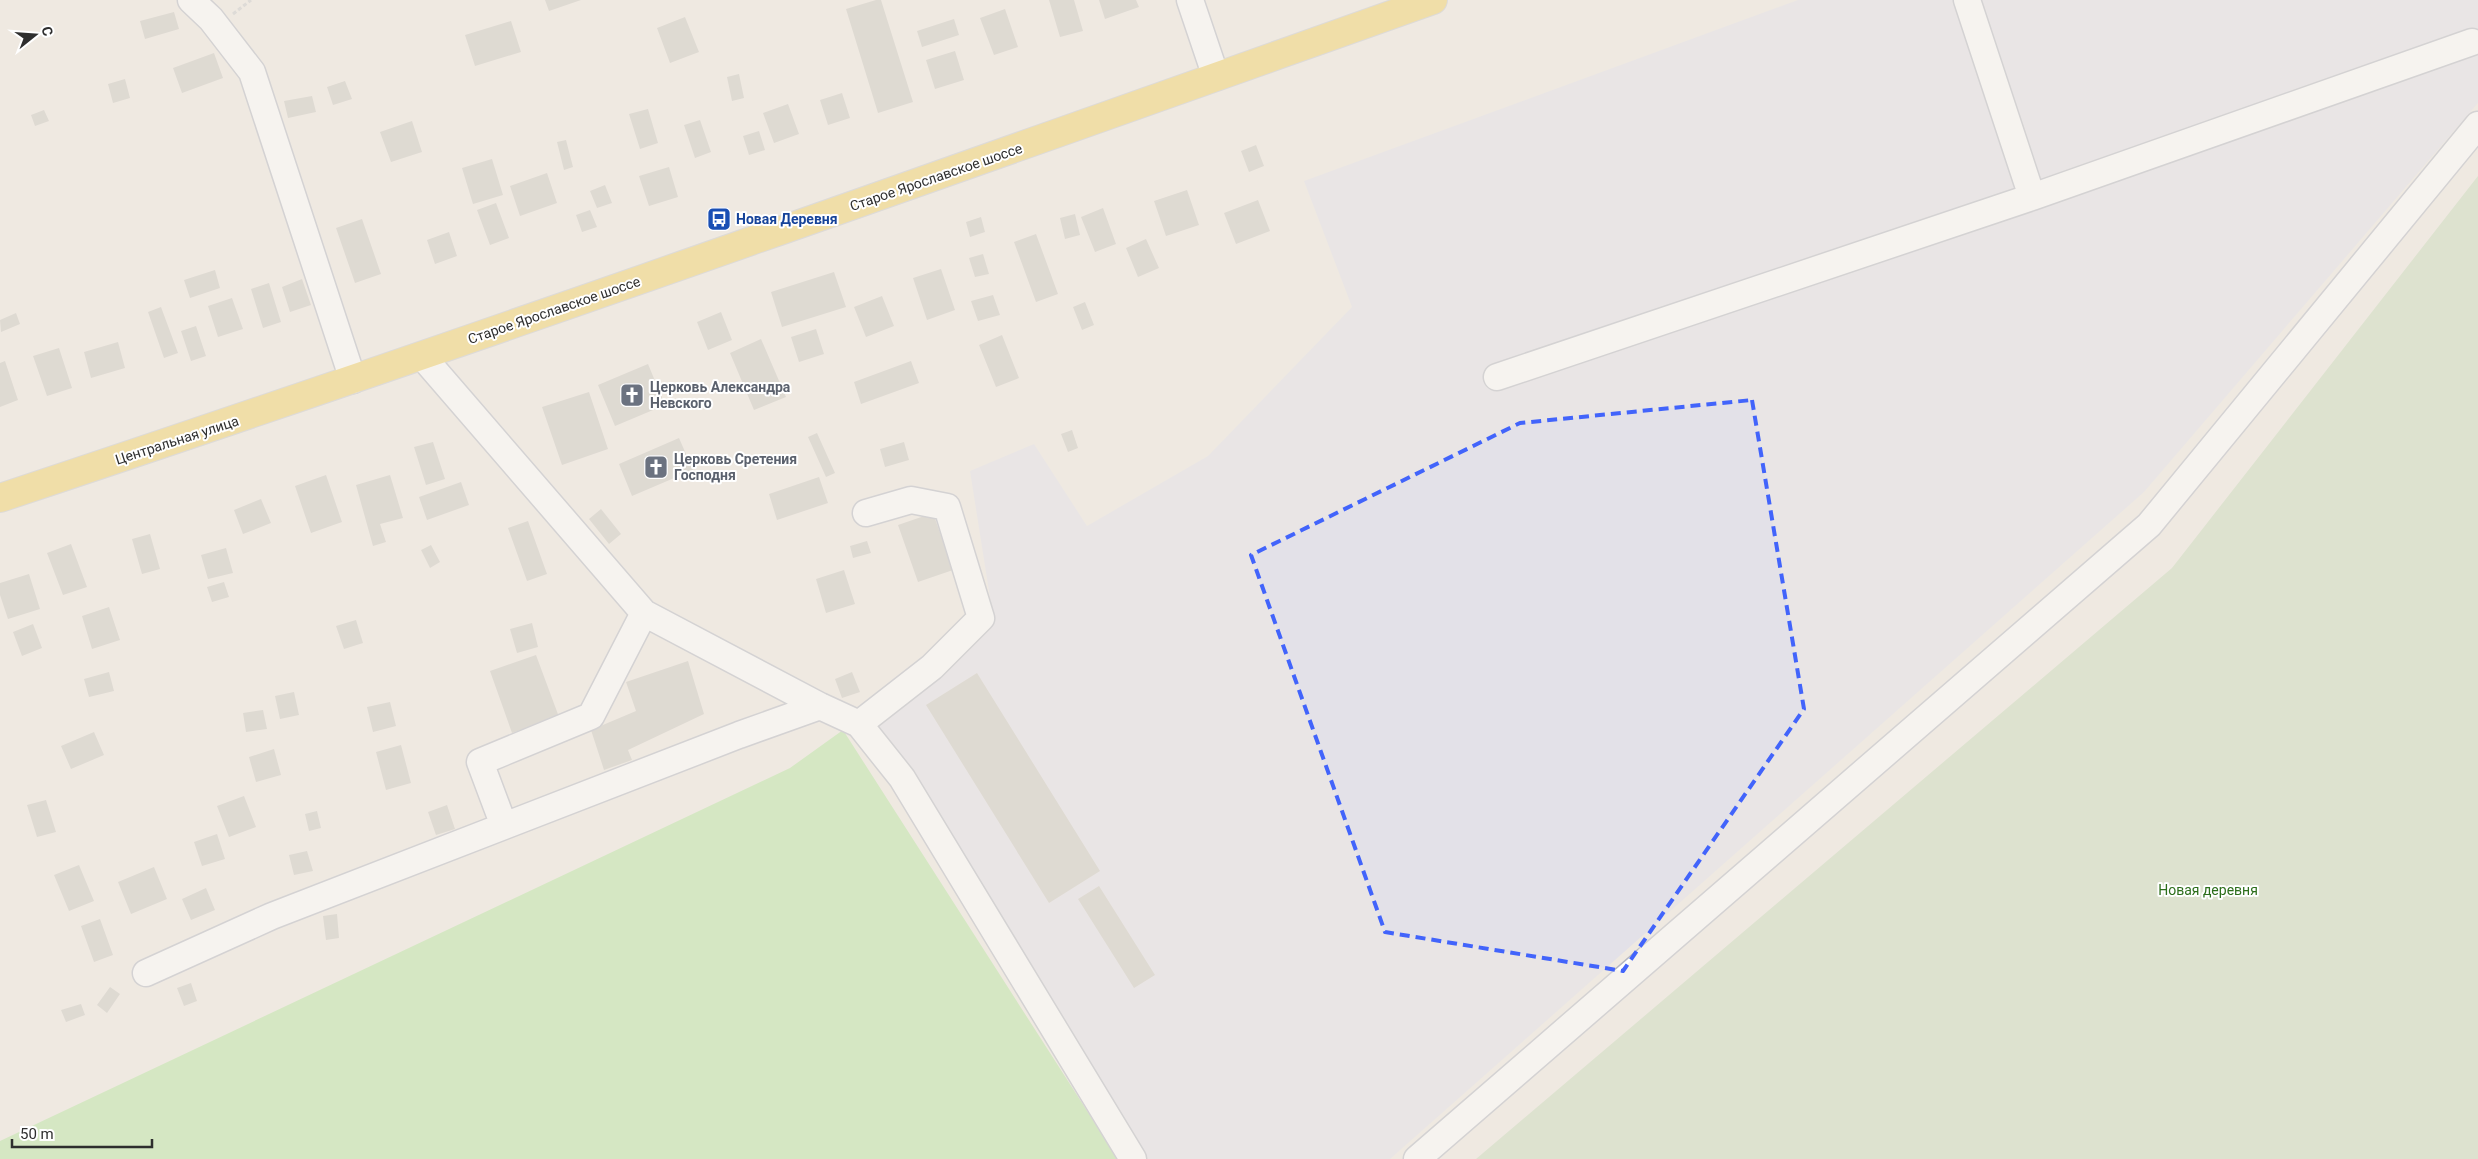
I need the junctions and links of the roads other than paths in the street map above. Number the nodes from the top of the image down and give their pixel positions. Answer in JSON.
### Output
{"nodes":[{"id":1,"x":191,"y":0,"type":"edge"},
{"id":2,"x":1190,"y":0,"type":"edge"},
{"id":3,"x":1433,"y":0,"type":"edge"},
{"id":4,"x":1967,"y":0,"type":"edge"},
{"id":5,"x":2472,"y":42,"type":"dead end"},
{"id":6,"x":1216,"y":77,"type":"junction"},
{"id":7,"x":2478,"y":125,"type":"edge"},
{"id":8,"x":2032,"y":197,"type":"junction"},
{"id":9,"x":422,"y":356,"type":"junction"},
{"id":10,"x":1497,"y":377,"type":"dead end"},
{"id":11,"x":353,"y":380,"type":"junction"},
{"id":12,"x":0,"y":498,"type":"edge"},
{"id":13,"x":866,"y":513,"type":"dead end"},
{"id":14,"x":644,"y":613,"type":"junction"},
{"id":15,"x":820,"y":706,"type":"junction"},
{"id":16,"x":858,"y":724,"type":"junction"},
{"id":17,"x":504,"y":826,"type":"junction"},
{"id":18,"x":146,"y":973,"type":"dead end"},
{"id":19,"x":1133,"y":1159,"type":"edge"},
{"id":20,"x":1417,"y":1159,"type":"edge"}],
"edges":[{"from":1,"to":11,"type":"street"},
{"from":2,"to":6,"type":"street"},
{"from":3,"to":6,"type":"main road","name":"Старое Ярославское шоссе"},
{"from":4,"to":8,"type":"street"},
{"from":5,"to":8,"type":"street"},
{"from":6,"to":9,"type":"main road","name":"Старое Ярославское шоссе"},
{"from":7,"to":20,"type":"street"},
{"from":8,"to":10,"type":"street"},
{"from":9,"to":11,"type":"main road","name":"Старое Ярославское шоссе"},
{"from":9,"to":14,"type":"street"},
{"from":11,"to":12,"type":"main road","name":"Центральная улица"},
{"from":13,"to":16,"type":"street"},
{"from":14,"to":15,"type":"street"},
{"from":14,"to":17,"type":"street"},
{"from":15,"to":16,"type":"street"},
{"from":15,"to":17,"type":"street"},
{"from":16,"to":19,"type":"street"},
{"from":17,"to":18,"type":"street"}]}
